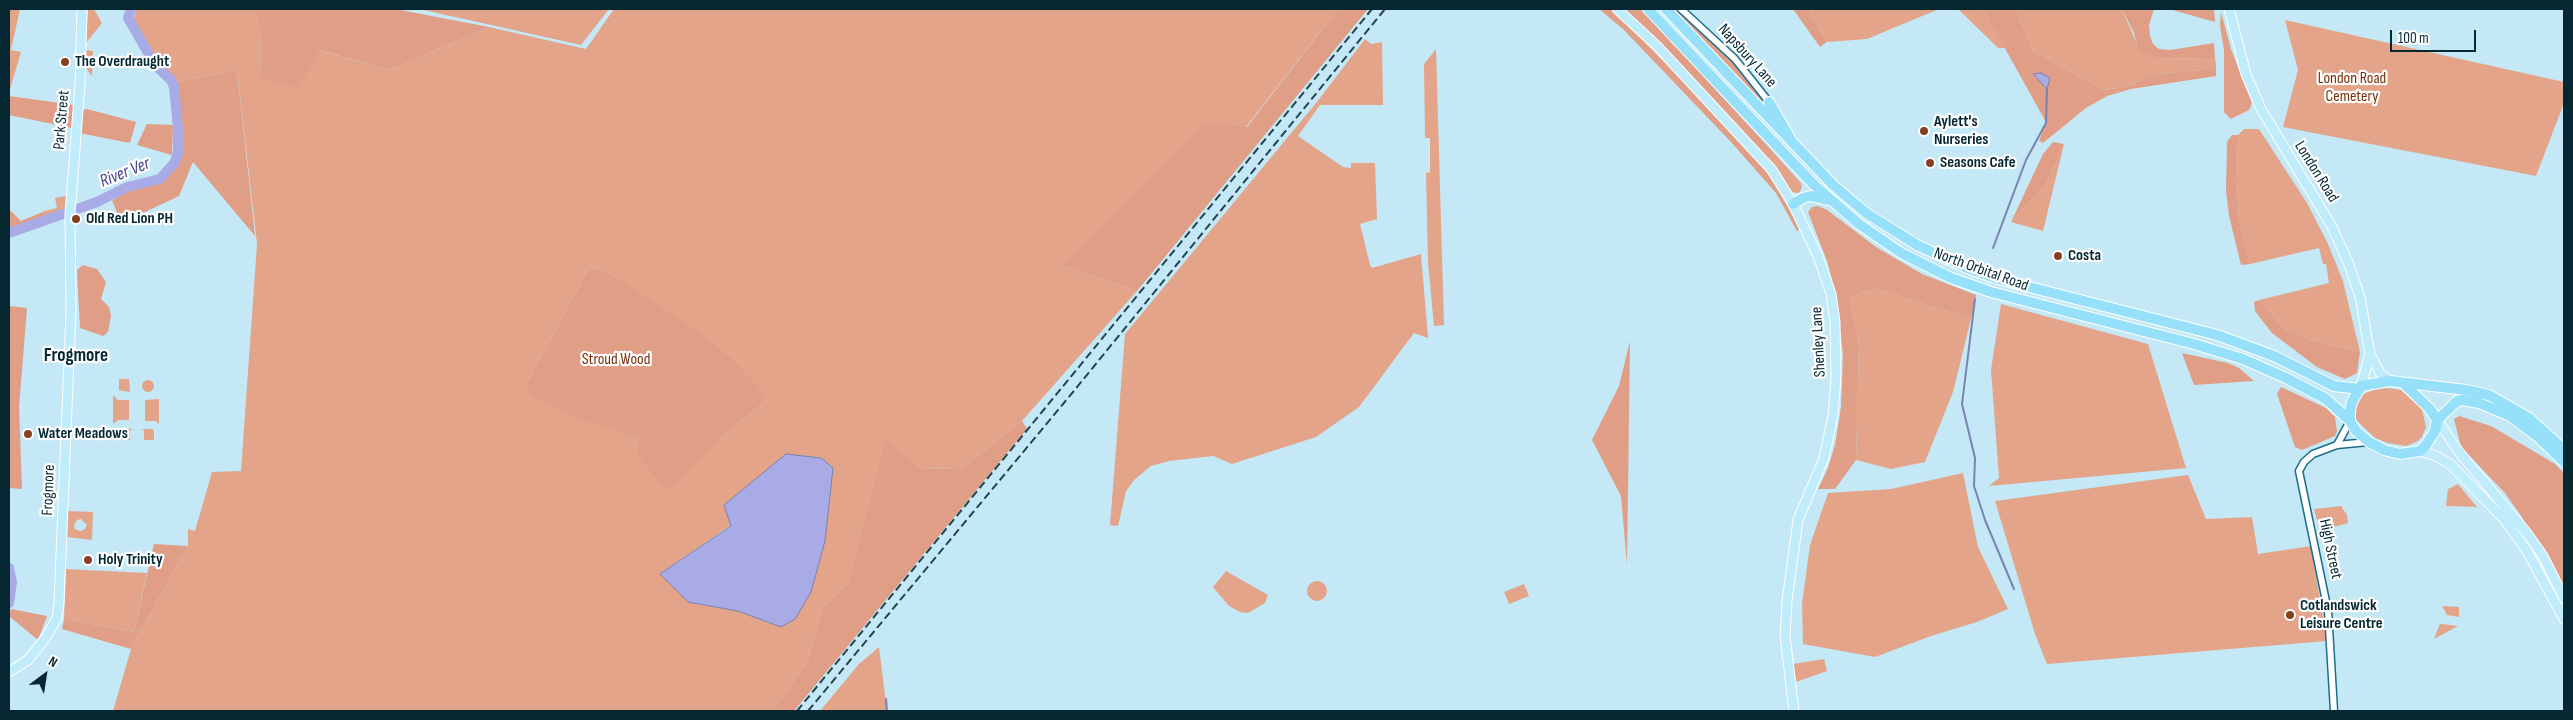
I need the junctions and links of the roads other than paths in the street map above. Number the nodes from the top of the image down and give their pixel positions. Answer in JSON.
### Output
{"nodes":[{"id":1,"x":82,"y":9,"type":"edge"},
{"id":2,"x":1617,"y":9,"type":"edge"},
{"id":3,"x":1648,"y":9,"type":"edge"},
{"id":4,"x":1666,"y":9,"type":"edge"},
{"id":5,"x":1681,"y":9,"type":"edge"},
{"id":6,"x":2229,"y":9,"type":"edge"},
{"id":7,"x":1769,"y":102,"type":"joint"},
{"id":8,"x":1794,"y":146,"type":"junction"},
{"id":9,"x":1798,"y":169,"type":"junction"},
{"id":10,"x":1802,"y":198,"type":"junction"},
{"id":11,"x":1830,"y":201,"type":"junction"},
{"id":12,"x":71,"y":204,"type":"joint"},
{"id":13,"x":1794,"y":204,"type":"junction"},
{"id":14,"x":2370,"y":354,"type":"junction"},
{"id":15,"x":2390,"y":382,"type":"junction"},
{"id":16,"x":2404,"y":384,"type":"junction"},
{"id":17,"x":2361,"y":388,"type":"junction"},
{"id":18,"x":2437,"y":420,"type":"junction"},
{"id":19,"x":2350,"y":422,"type":"junction"},
{"id":20,"x":2369,"y":442,"type":"junction"},
{"id":21,"x":2337,"y":445,"type":"junction"},
{"id":22,"x":2564,"y":450,"type":"edge"},
{"id":23,"x":2420,"y":451,"type":"junction"},
{"id":24,"x":2564,"y":462,"type":"edge"},
{"id":25,"x":2564,"y":598,"type":"edge"},
{"id":26,"x":2564,"y":619,"type":"edge"},
{"id":27,"x":9,"y":672,"type":"edge"},
{"id":28,"x":1794,"y":711,"type":"edge"},
{"id":29,"x":2334,"y":711,"type":"edge"}],
"edges":[{"from":1,"to":12,"type":"main road","name":"Park Street"},
{"from":2,"to":13,"type":"main road","name":"Shenley Lane"},
{"from":3,"to":9,"type":"highway","name":"North Orbital Road"},
{"from":4,"to":8,"type":"highway","name":"North Orbital Road"},
{"from":5,"to":7,"type":"street","name":"Napsbury Lane"},
{"from":6,"to":14,"type":"main road","name":"London Road"},
{"from":7,"to":8,"type":"highway"},
{"from":8,"to":17,"type":"highway","name":"North Orbital Road"},
{"from":9,"to":10,"type":"highway"},
{"from":9,"to":11,"type":"highway","name":"North Orbital Road"},
{"from":10,"to":11,"type":"highway"},
{"from":10,"to":13,"type":"highway"},
{"from":11,"to":19,"type":"highway","name":"North Orbital Road"},
{"from":12,"to":27,"type":"main road","name":"Frogmore"},
{"from":13,"to":28,"type":"main road","name":"Shenley Lane"},
{"from":14,"to":15,"type":"main road","name":"London Road"},
{"from":14,"to":17,"type":"main road","name":"London Road"},
{"from":15,"to":16,"type":"highway"},
{"from":15,"to":17,"type":"highway"},
{"from":16,"to":18,"type":"highway"},
{"from":16,"to":22,"type":"highway"},
{"from":17,"to":19,"type":"highway"},
{"from":18,"to":23,"type":"highway"},
{"from":18,"to":24,"type":"highway"},
{"from":18,"to":25,"type":"main road"},
{"from":19,"to":20,"type":"highway"},
{"from":19,"to":21,"type":"street"},
{"from":20,"to":21,"type":"street","name":"High Street"},
{"from":20,"to":23,"type":"highway"},
{"from":21,"to":29,"type":"street","name":"High Street"},
{"from":23,"to":26,"type":"main road"}]}
